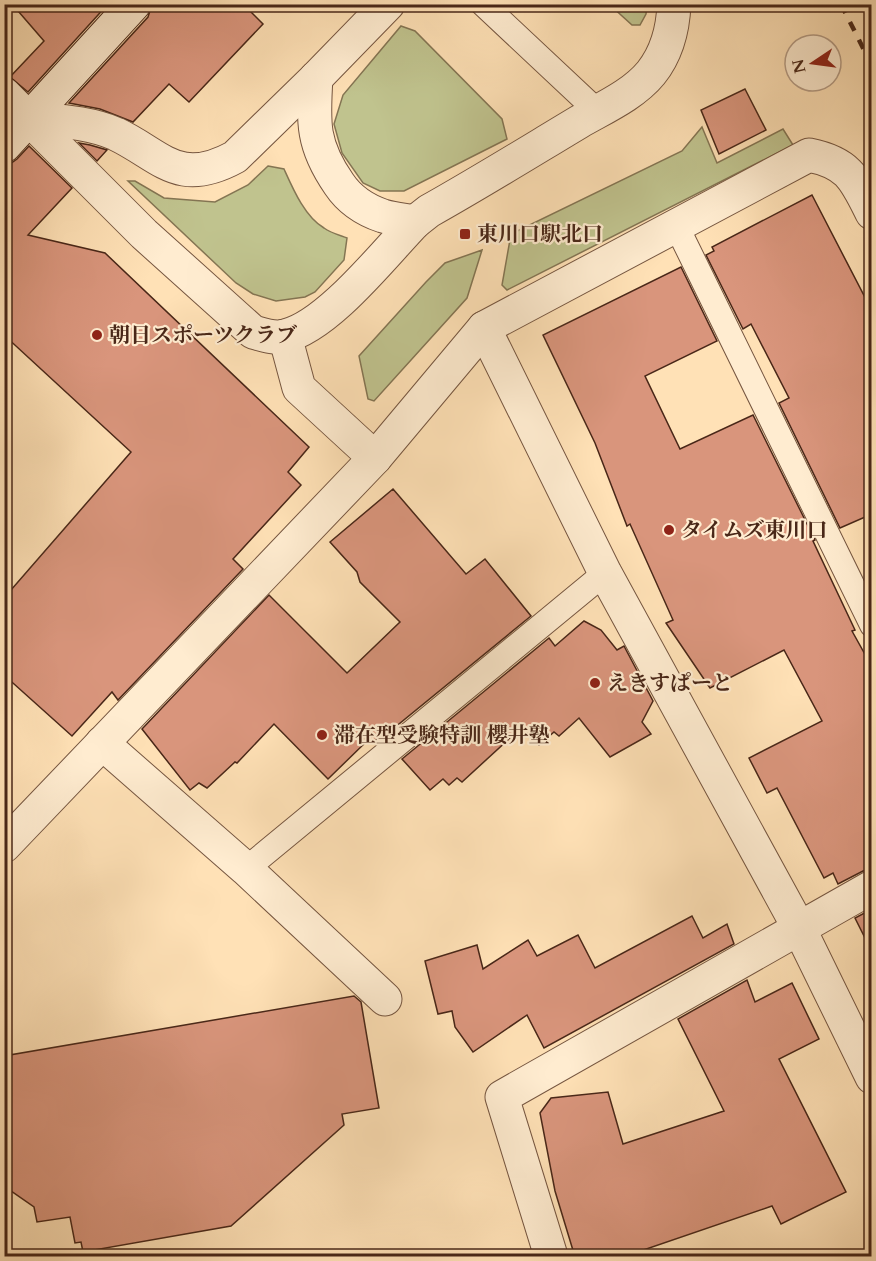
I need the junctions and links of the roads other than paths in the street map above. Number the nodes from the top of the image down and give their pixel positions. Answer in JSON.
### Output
{"nodes":[{"id":1,"x":134,"y":4,"type":"edge"},
{"id":2,"x":388,"y":4,"type":"edge"},
{"id":3,"x":483,"y":4,"type":"edge"},
{"id":4,"x":674,"y":4,"type":"edge"},
{"id":5,"x":316,"y":78,"type":"junction"},
{"id":6,"x":4,"y":94,"type":"edge"},
{"id":7,"x":597,"y":111,"type":"junction"},
{"id":8,"x":28,"y":118,"type":"junction"},
{"id":9,"x":4,"y":146,"type":"edge"},
{"id":10,"x":872,"y":213,"type":"edge"},
{"id":11,"x":415,"y":222,"type":"junction"},
{"id":12,"x":676,"y":225,"type":"junction"},
{"id":13,"x":484,"y":328,"type":"junction"},
{"id":14,"x":285,"y":336,"type":"junction"},
{"id":15,"x":375,"y":458,"type":"junction"},
{"id":16,"x":605,"y":573,"type":"junction"},
{"id":17,"x":872,"y":625,"type":"edge"},
{"id":18,"x":102,"y":743,"type":"junction"},
{"id":19,"x":4,"y":846,"type":"edge"},
{"id":20,"x":246,"y":869,"type":"junction"},
{"id":21,"x":872,"y":887,"type":"edge"},
{"id":22,"x":799,"y":928,"type":"junction"},
{"id":23,"x":385,"y":999,"type":"dead end"},
{"id":24,"x":872,"y":1077,"type":"edge"},
{"id":25,"x":552,"y":1257,"type":"edge"}],
"edges":[{"from":1,"to":8,"type":"street"},
{"from":2,"to":5,"type":"street"},
{"from":3,"to":7,"type":"lane"},
{"from":4,"to":7,"type":"street"},
{"from":5,"to":8,"type":"street"},
{"from":5,"to":11,"type":"street"},
{"from":6,"to":8,"type":"street"},
{"from":7,"to":11,"type":"street"},
{"from":8,"to":9,"type":"street"},
{"from":8,"to":14,"type":"street"},
{"from":10,"to":12,"type":"street"},
{"from":11,"to":14,"type":"street"},
{"from":12,"to":13,"type":"street"},
{"from":12,"to":17,"type":"lane"},
{"from":13,"to":15,"type":"street"},
{"from":13,"to":16,"type":"street"},
{"from":14,"to":15,"type":"street"},
{"from":15,"to":18,"type":"street"},
{"from":16,"to":20,"type":"lane"},
{"from":16,"to":22,"type":"street"},
{"from":18,"to":19,"type":"street"},
{"from":18,"to":20,"type":"street"},
{"from":20,"to":23,"type":"street"},
{"from":21,"to":22,"type":"street"},
{"from":22,"to":24,"type":"street"},
{"from":22,"to":25,"type":"street"}]}
